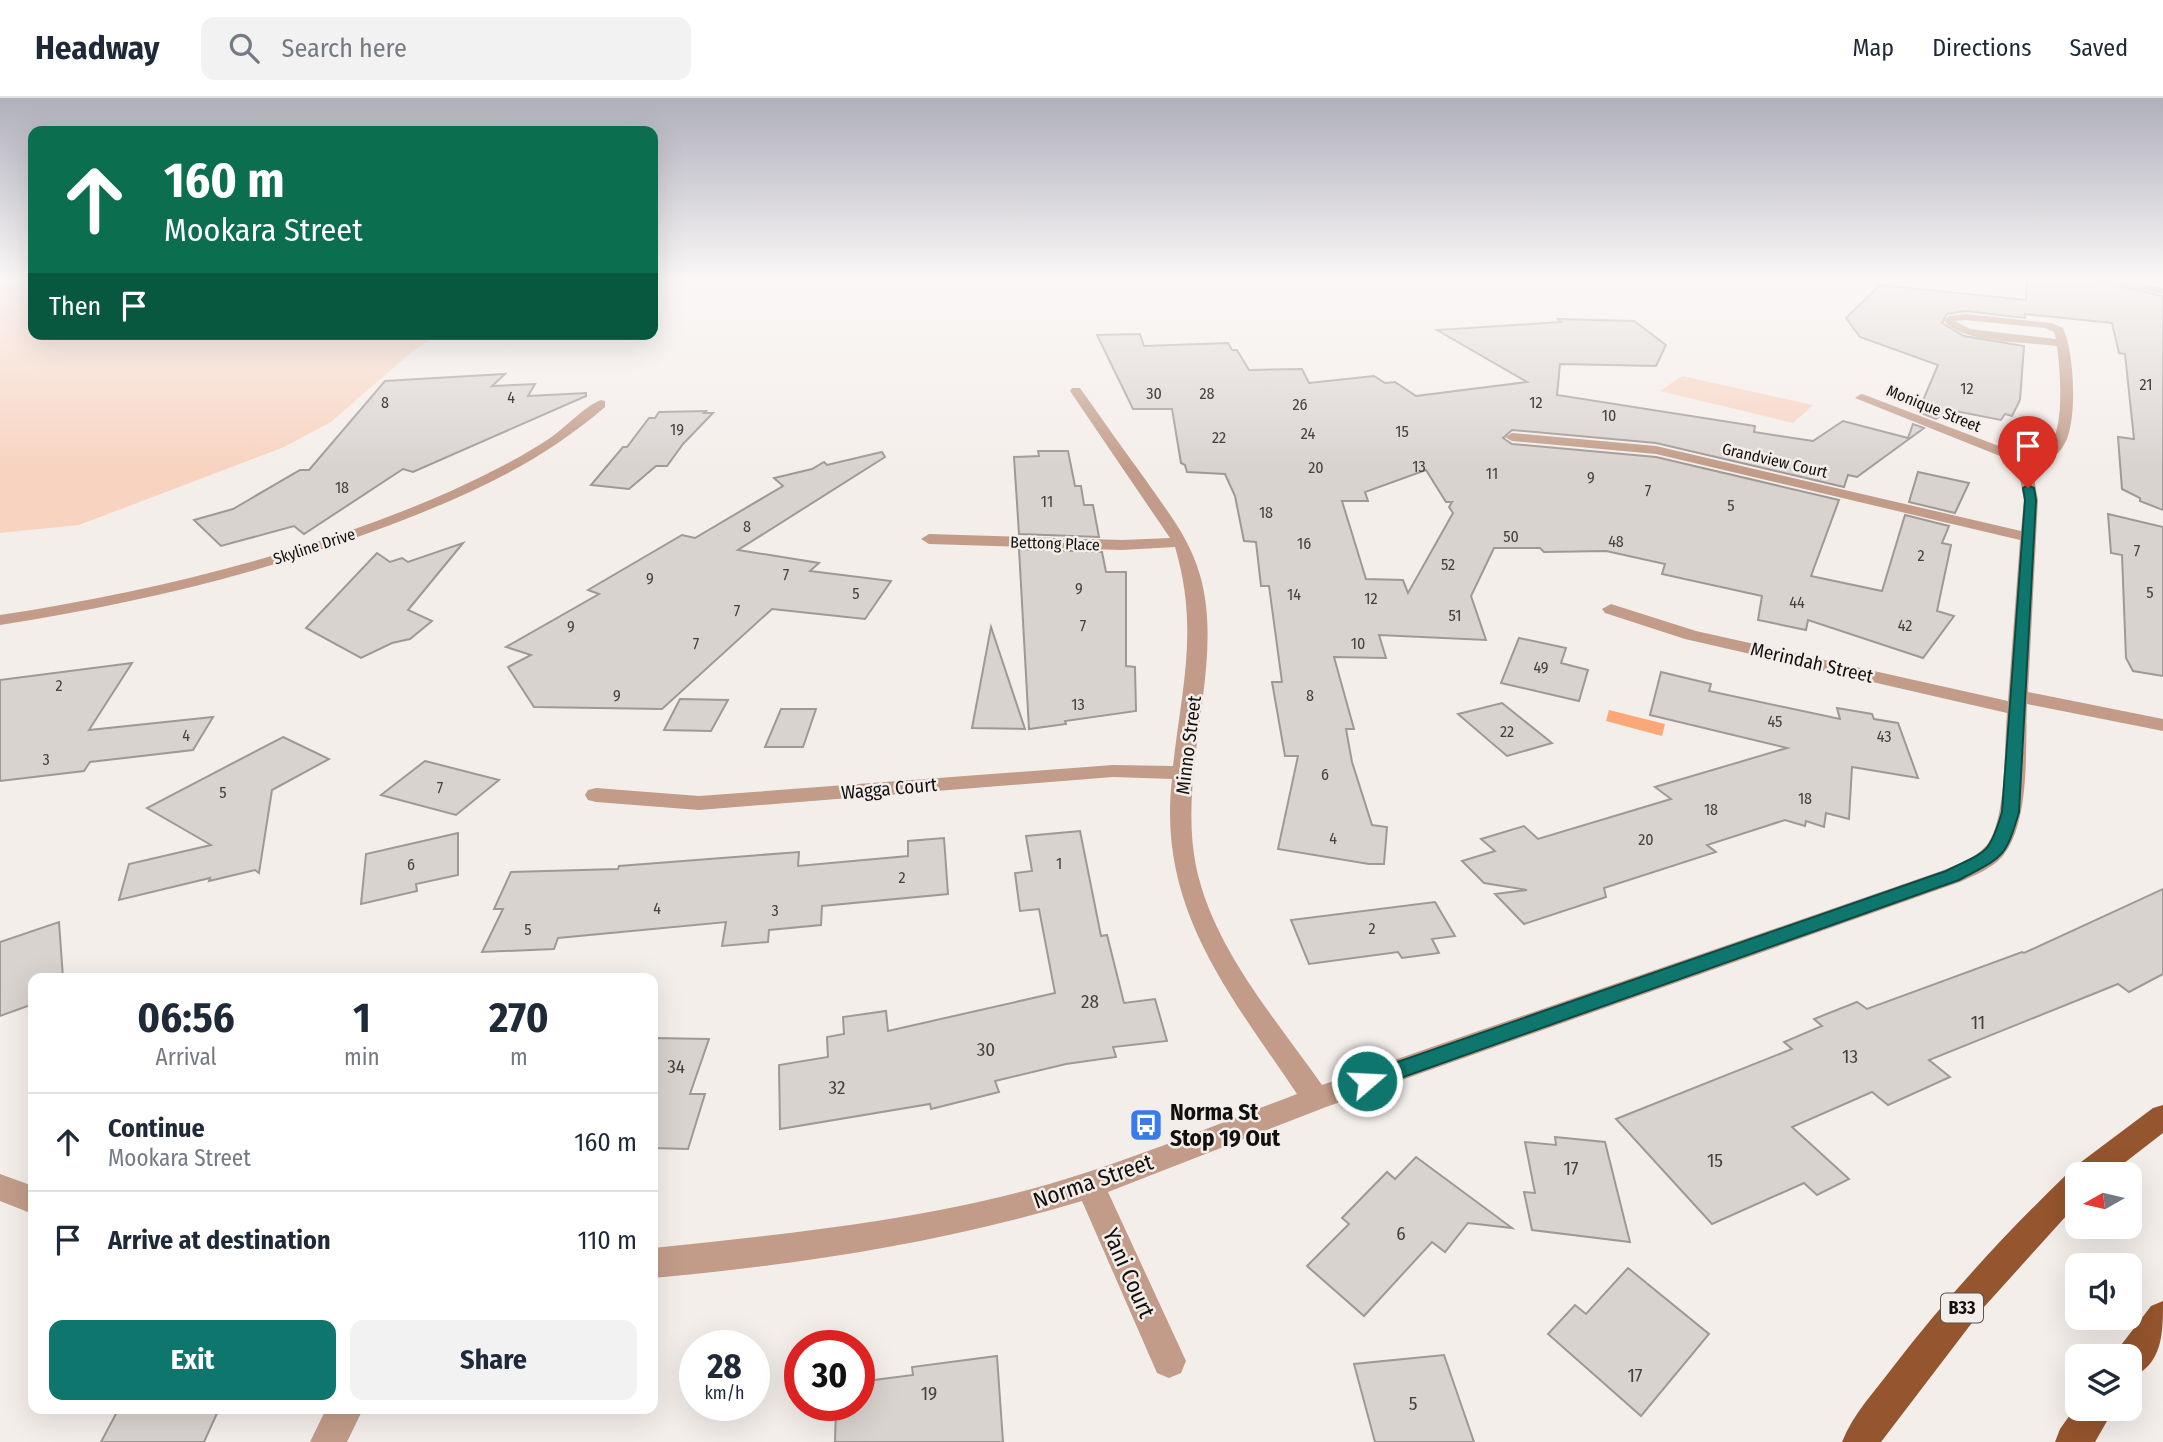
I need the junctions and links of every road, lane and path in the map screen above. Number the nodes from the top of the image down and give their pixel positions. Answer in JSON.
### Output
{"nodes":[{"id":1,"x":2052,"y":342,"type":"edge"},
{"id":2,"x":2063,"y":343,"type":"joint"},
{"id":3,"x":1076,"y":391,"type":"dead end"},
{"id":4,"x":1861,"y":398,"type":"dead end"},
{"id":5,"x":601,"y":404,"type":"dead end"},
{"id":6,"x":1512,"y":437,"type":"dead end"},
{"id":7,"x":2032,"y":464,"type":"junction"},
{"id":8,"x":2028,"y":537,"type":"junction"},
{"id":9,"x":929,"y":539,"type":"dead end"},
{"id":10,"x":1181,"y":542,"type":"junction"},
{"id":11,"x":1611,"y":609,"type":"dead end"},
{"id":12,"x":0,"y":620,"type":"edge"},
{"id":13,"x":2016,"y":702,"type":"junction"},
{"id":14,"x":2163,"y":725,"type":"edge"},
{"id":15,"x":1182,"y":773,"type":"junction"},
{"id":16,"x":596,"y":794,"type":"dead end"},
{"id":17,"x":1316,"y":1099,"type":"junction"},
{"id":18,"x":2163,"y":1117,"type":"edge"},
{"id":19,"x":2104,"y":1162,"type":"edge"},
{"id":20,"x":1090,"y":1185,"type":"junction"},
{"id":21,"x":0,"y":1187,"type":"edge"},
{"id":22,"x":2065,"y":1196,"type":"edge"},
{"id":23,"x":28,"y":1198,"type":"edge"},
{"id":24,"x":658,"y":1262,"type":"edge"},
{"id":25,"x":2163,"y":1317,"type":"edge"},
{"id":26,"x":2142,"y":1345,"type":"edge"},
{"id":27,"x":1169,"y":1361,"type":"dead end"},
{"id":28,"x":342,"y":1414,"type":"edge"},
{"id":29,"x":2088,"y":1421,"type":"edge"},
{"id":30,"x":328,"y":1442,"type":"edge"},
{"id":31,"x":1860,"y":1442,"type":"edge"},
{"id":32,"x":2073,"y":1442,"type":"edge"}],
"edges":[{"from":1,"to":2,"type":"street"},
{"from":2,"to":7,"type":"street"},
{"from":3,"to":10,"type":"street","name":"Minno Street"},
{"from":4,"to":7,"type":"street","name":"Monique Street"},
{"from":5,"to":12,"type":"street","name":"Skyline Drive"},
{"from":6,"to":8,"type":"street","name":"Grandview Court"},
{"from":7,"to":8,"type":"street","name":"Norma Street"},
{"from":8,"to":13,"type":"street","name":"Norma Street"},
{"from":9,"to":10,"type":"street","name":"Bettong Place"},
{"from":10,"to":15,"type":"street","name":"Minno Street"},
{"from":11,"to":13,"type":"street","name":"Merindah Street"},
{"from":13,"to":14,"type":"street","name":"Merindah Street"},
{"from":13,"to":17,"type":"street","name":"Norma Street"},
{"from":15,"to":16,"type":"street","name":"Wagga Court"},
{"from":15,"to":17,"type":"street","name":"Minno Street"},
{"from":17,"to":20,"type":"street","name":"Norma Street"},
{"from":18,"to":19,"type":"main road"},
{"from":20,"to":24,"type":"street","name":"Norma Street"},
{"from":20,"to":27,"type":"street","name":"Yani Court"},
{"from":21,"to":23,"type":"street"},
{"from":22,"to":31,"type":"main road","number":"B33"},
{"from":25,"to":26,"type":"main road"},
{"from":28,"to":30,"type":"street"},
{"from":29,"to":32,"type":"main road"}]}
